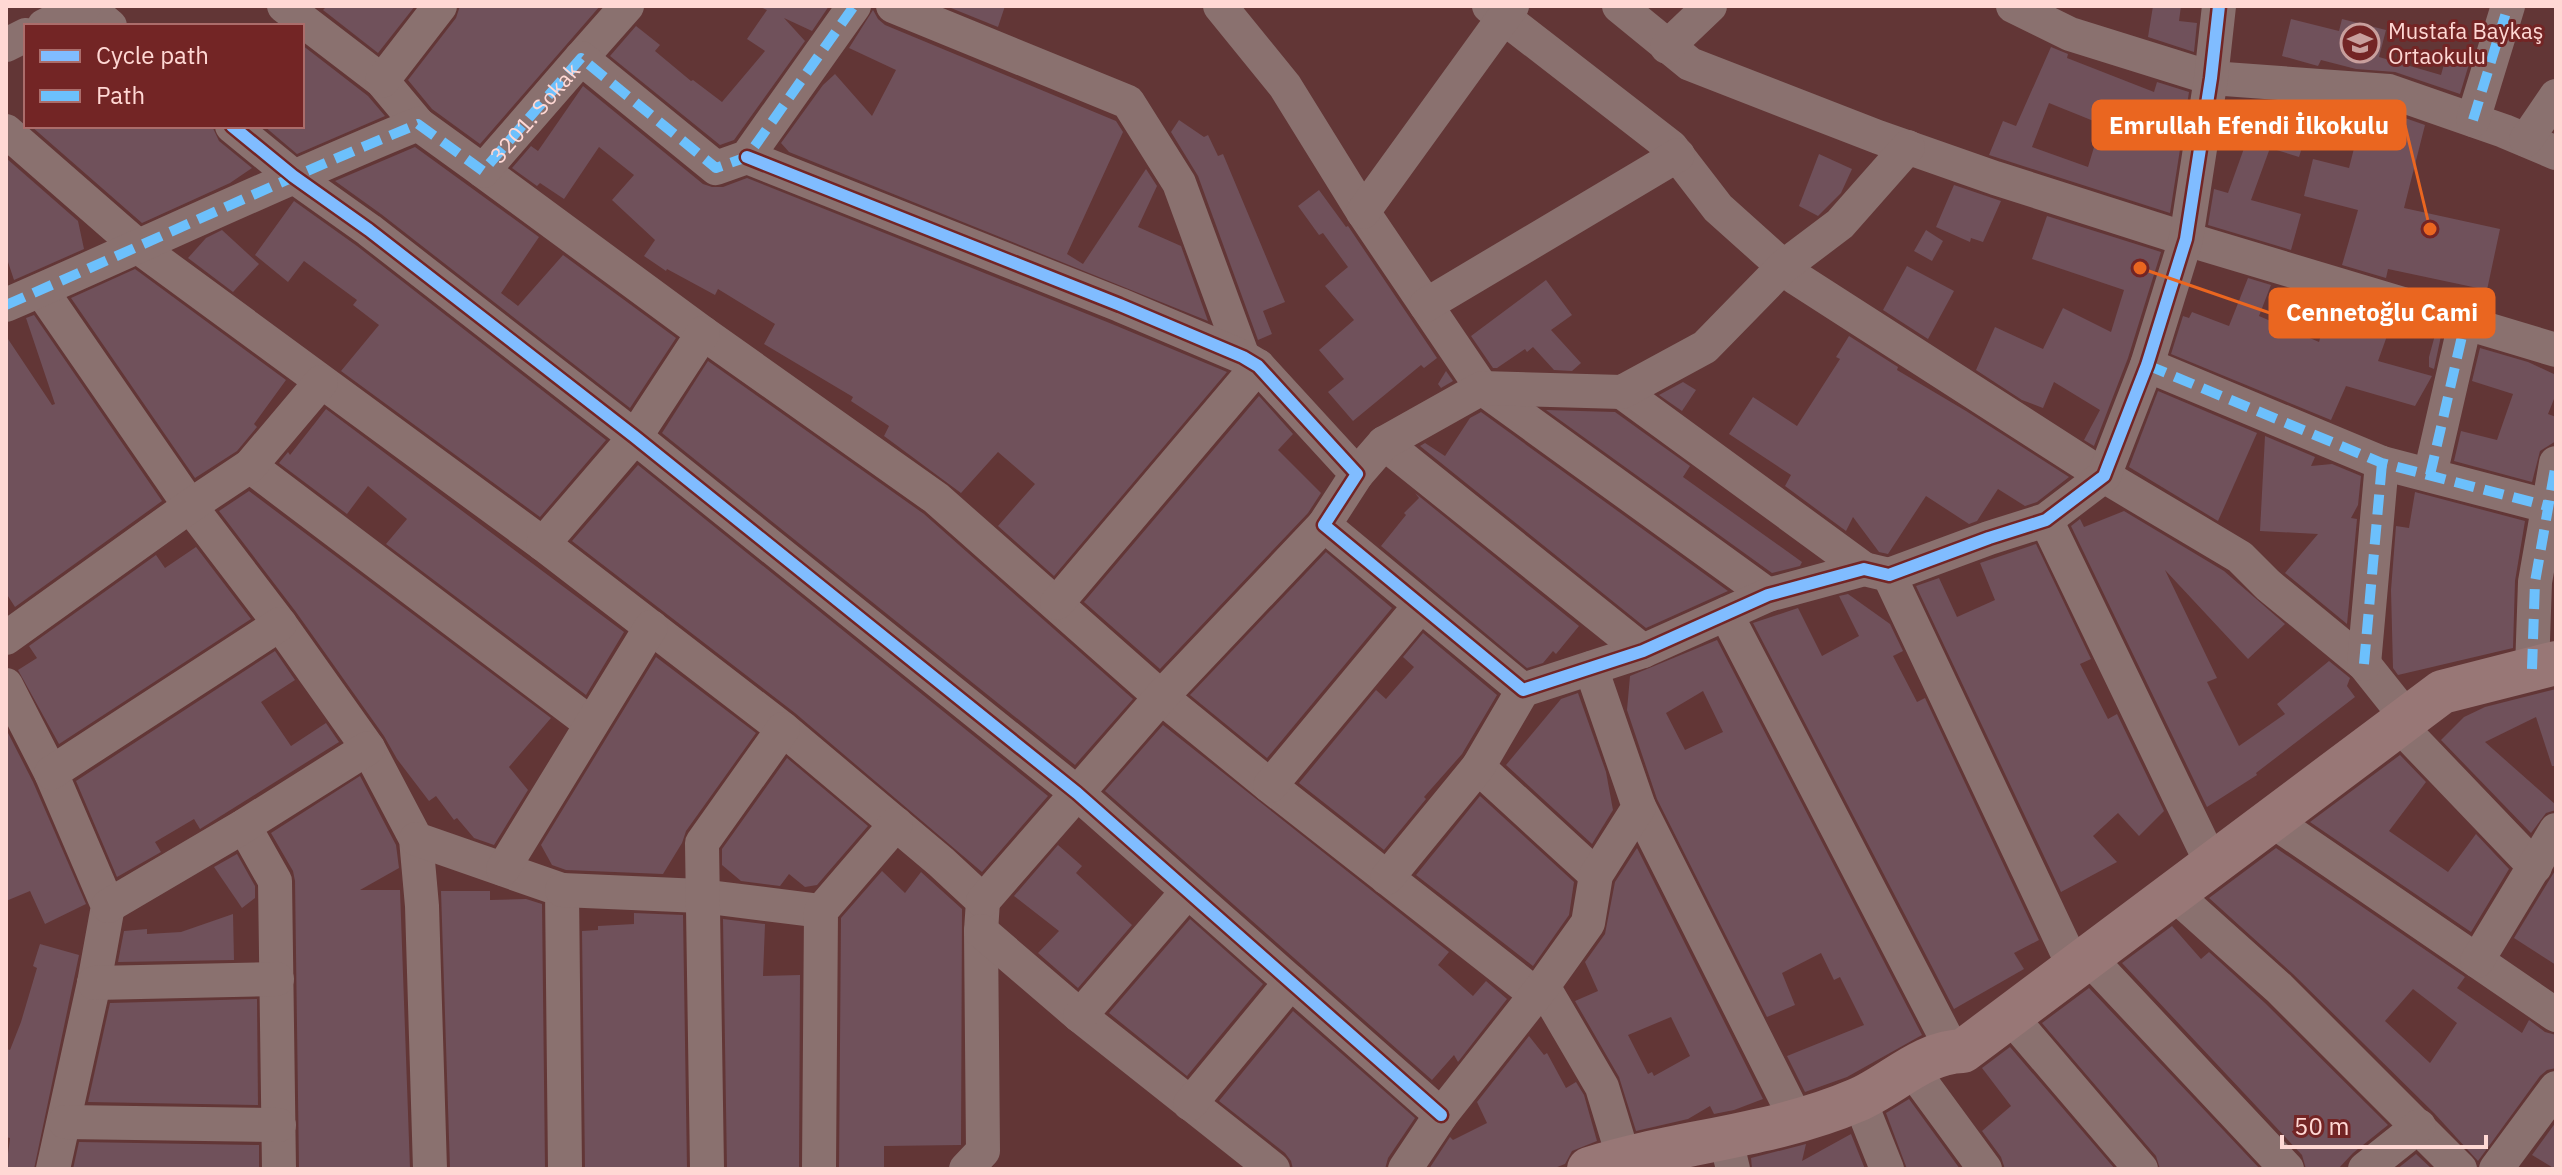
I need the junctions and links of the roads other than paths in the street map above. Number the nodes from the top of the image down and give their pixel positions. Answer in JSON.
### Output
{"nodes":[{"id":1,"x":85,"y":6,"type":"edge"},
{"id":2,"x":284,"y":6,"type":"edge"},
{"id":3,"x":440,"y":6,"type":"edge"},
{"id":4,"x":627,"y":6,"type":"edge"},
{"id":5,"x":854,"y":6,"type":"edge"},
{"id":6,"x":893,"y":6,"type":"edge"},
{"id":7,"x":1220,"y":6,"type":"edge"},
{"id":8,"x":1619,"y":6,"type":"edge"},
{"id":9,"x":1710,"y":6,"type":"edge"},
{"id":10,"x":2013,"y":6,"type":"edge"},
{"id":11,"x":2219,"y":6,"type":"edge"},
{"id":12,"x":2508,"y":6,"type":"edge"},
{"id":13,"x":1502,"y":10,"type":"edge"},
{"id":14,"x":48,"y":24,"type":"edge"},
{"id":15,"x":108,"y":24,"type":"edge"},
{"id":16,"x":24,"y":36,"type":"edge"},
{"id":17,"x":6,"y":45,"type":"edge"},
{"id":18,"x":1667,"y":47,"type":"junction"},
{"id":19,"x":581,"y":58,"type":"junction"},
{"id":20,"x":2211,"y":78,"type":"junction"},
{"id":21,"x":382,"y":81,"type":"junction"},
{"id":22,"x":2556,"y":96,"type":"edge"},
{"id":23,"x":2473,"y":120,"type":"junction"},
{"id":24,"x":418,"y":124,"type":"junction"},
{"id":25,"x":234,"y":128,"type":"edge"},
{"id":26,"x":6,"y":131,"type":"edge"},
{"id":27,"x":2541,"y":146,"type":"edge"},
{"id":28,"x":1908,"y":147,"type":"junction"},
{"id":29,"x":1678,"y":155,"type":"junction"},
{"id":30,"x":747,"y":157,"type":"junction"},
{"id":31,"x":483,"y":171,"type":"junction"},
{"id":32,"x":293,"y":176,"type":"junction"},
{"id":33,"x":1363,"y":212,"type":"junction"},
{"id":34,"x":2186,"y":239,"type":"junction"},
{"id":35,"x":140,"y":248,"type":"junction"},
{"id":36,"x":1783,"y":267,"type":"junction"},
{"id":37,"x":41,"y":290,"type":"junction"},
{"id":38,"x":6,"y":305,"type":"edge"},
{"id":39,"x":1426,"y":305,"type":"junction"},
{"id":40,"x":2465,"y":323,"type":"junction"},
{"id":41,"x":703,"y":333,"type":"junction"},
{"id":42,"x":2556,"y":350,"type":"edge"},
{"id":43,"x":1251,"y":361,"type":"junction"},
{"id":44,"x":2147,"y":365,"type":"junction"},
{"id":45,"x":321,"y":382,"type":"junction"},
{"id":46,"x":1482,"y":388,"type":"junction"},
{"id":47,"x":1622,"y":392,"type":"junction"},
{"id":48,"x":635,"y":437,"type":"junction"},
{"id":49,"x":1384,"y":443,"type":"junction"},
{"id":50,"x":2382,"y":463,"type":"junction"},
{"id":51,"x":2556,"y":463,"type":"edge"},
{"id":52,"x":250,"y":466,"type":"junction"},
{"id":53,"x":1357,"y":474,"type":"junction"},
{"id":54,"x":2430,"y":475,"type":"junction"},
{"id":55,"x":2104,"y":476,"type":"junction"},
{"id":56,"x":190,"y":506,"type":"junction"},
{"id":57,"x":2547,"y":506,"type":"junction"},
{"id":58,"x":2046,"y":520,"type":"junction"},
{"id":59,"x":1324,"y":525,"type":"junction"},
{"id":60,"x":543,"y":544,"type":"junction"},
{"id":61,"x":1877,"y":572,"type":"junction"},
{"id":62,"x":1768,"y":595,"type":"junction"},
{"id":63,"x":1057,"y":603,"type":"junction"},
{"id":64,"x":1420,"y":606,"type":"junction"},
{"id":65,"x":1726,"y":614,"type":"junction"},
{"id":66,"x":280,"y":624,"type":"junction"},
{"id":67,"x":651,"y":627,"type":"junction"},
{"id":68,"x":6,"y":638,"type":"edge"},
{"id":69,"x":1643,"y":651,"type":"junction"},
{"id":70,"x":2364,"y":664,"type":"junction"},
{"id":71,"x":2544,"y":666,"type":"edge"},
{"id":72,"x":1591,"y":668,"type":"junction"},
{"id":73,"x":6,"y":685,"type":"edge"},
{"id":74,"x":1523,"y":690,"type":"junction"},
{"id":75,"x":1161,"y":697,"type":"junction"},
{"id":76,"x":2402,"y":721,"type":"junction"},
{"id":77,"x":590,"y":723,"type":"junction"},
{"id":78,"x":783,"y":729,"type":"junction"},
{"id":79,"x":368,"y":748,"type":"junction"},
{"id":80,"x":1478,"y":767,"type":"junction"},
{"id":81,"x":51,"y":773,"type":"junction"},
{"id":82,"x":1270,"y":786,"type":"junction"},
{"id":83,"x":1077,"y":793,"type":"junction"},
{"id":84,"x":1639,"y":807,"type":"junction"},
{"id":85,"x":2270,"y":819,"type":"junction"},
{"id":86,"x":896,"y":824,"type":"junction"},
{"id":87,"x":244,"y":826,"type":"junction"},
{"id":88,"x":2556,"y":830,"type":"edge"},
{"id":89,"x":416,"y":839,"type":"junction"},
{"id":90,"x":2212,"y":864,"type":"junction"},
{"id":91,"x":2535,"y":867,"type":"junction"},
{"id":92,"x":503,"y":869,"type":"junction"},
{"id":93,"x":1596,"y":875,"type":"junction"},
{"id":94,"x":1387,"y":878,"type":"junction"},
{"id":95,"x":562,"y":890,"type":"junction"},
{"id":96,"x":1187,"y":892,"type":"junction"},
{"id":97,"x":2173,"y":893,"type":"junction"},
{"id":98,"x":701,"y":896,"type":"junction"},
{"id":99,"x":108,"y":906,"type":"junction"},
{"id":100,"x":821,"y":911,"type":"junction"},
{"id":101,"x":982,"y":916,"type":"junction"},
{"id":102,"x":2477,"y":961,"type":"junction"},
{"id":103,"x":2081,"y":962,"type":"junction"},
{"id":104,"x":277,"y":979,"type":"junction"},
{"id":105,"x":1291,"y":982,"type":"junction"},
{"id":106,"x":94,"y":983,"type":"junction"},
{"id":107,"x":1539,"y":990,"type":"junction"},
{"id":108,"x":2556,"y":1015,"type":"edge"},
{"id":109,"x":1080,"y":1016,"type":"junction"},
{"id":110,"x":2010,"y":1016,"type":"junction"},
{"id":111,"x":1953,"y":1051,"type":"junction"},
{"id":112,"x":1911,"y":1068,"type":"junction"},
{"id":113,"x":2556,"y":1088,"type":"edge"},
{"id":114,"x":1859,"y":1099,"type":"junction"},
{"id":115,"x":1190,"y":1104,"type":"junction"},
{"id":116,"x":1441,"y":1115,"type":"junction"},
{"id":117,"x":1797,"y":1121,"type":"junction"},
{"id":118,"x":65,"y":1122,"type":"junction"},
{"id":119,"x":279,"y":1125,"type":"junction"},
{"id":120,"x":2419,"y":1126,"type":"junction"},
{"id":121,"x":1730,"y":1154,"type":"edge"},
{"id":122,"x":1613,"y":1165,"type":"edge"},
{"id":123,"x":53,"y":1169,"type":"edge"},
{"id":124,"x":279,"y":1169,"type":"edge"},
{"id":125,"x":430,"y":1169,"type":"edge"},
{"id":126,"x":565,"y":1169,"type":"edge"},
{"id":127,"x":707,"y":1169,"type":"edge"},
{"id":128,"x":819,"y":1169,"type":"edge"},
{"id":129,"x":966,"y":1169,"type":"edge"},
{"id":130,"x":1273,"y":1169,"type":"edge"},
{"id":131,"x":1405,"y":1169,"type":"edge"},
{"id":132,"x":1887,"y":1169,"type":"edge"},
{"id":133,"x":1985,"y":1169,"type":"edge"},
{"id":134,"x":2141,"y":1169,"type":"edge"},
{"id":135,"x":2287,"y":1169,"type":"edge"},
{"id":136,"x":2365,"y":1169,"type":"edge"},
{"id":137,"x":2460,"y":1169,"type":"edge"},
{"id":138,"x":2496,"y":1169,"type":"edge"}],
"edges":[{"from":1,"to":14,"type":"street"},
{"from":1,"to":15,"type":"street"},
{"from":2,"to":21,"type":"street","name":"3201. Sokak"},
{"from":3,"to":21,"type":"street"},
{"from":4,"to":19,"type":"street"},
{"from":5,"to":30,"type":"street"},
{"from":6,"to":43,"type":"street"},
{"from":7,"to":33,"type":"street"},
{"from":8,"to":18,"type":"street"},
{"from":9,"to":18,"type":"street"},
{"from":10,"to":20,"type":"street"},
{"from":11,"to":20,"type":"street"},
{"from":12,"to":23,"type":"street"},
{"from":13,"to":29,"type":"street"},
{"from":13,"to":33,"type":"street"},
{"from":16,"to":17,"type":"street"},
{"from":18,"to":28,"type":"street"},
{"from":19,"to":30,"type":"street","name":"3201. Sokak"},
{"from":19,"to":31,"type":"street","name":"3201. Sokak"},
{"from":20,"to":23,"type":"street"},
{"from":20,"to":34,"type":"street"},
{"from":21,"to":24,"type":"street","name":"3201. Sokak"},
{"from":22,"to":27,"type":"street"},
{"from":23,"to":27,"type":"street"},
{"from":24,"to":31,"type":"street","name":"3201. Sokak"},
{"from":24,"to":32,"type":"street"},
{"from":25,"to":32,"type":"street"},
{"from":26,"to":35,"type":"street"},
{"from":28,"to":34,"type":"street"},
{"from":28,"to":36,"type":"street"},
{"from":29,"to":36,"type":"street"},
{"from":29,"to":39,"type":"street"},
{"from":30,"to":43,"type":"street"},
{"from":31,"to":41,"type":"street"},
{"from":32,"to":35,"type":"street"},
{"from":32,"to":48,"type":"street"},
{"from":33,"to":39,"type":"street"},
{"from":34,"to":40,"type":"street"},
{"from":34,"to":44,"type":"street"},
{"from":35,"to":37,"type":"street"},
{"from":35,"to":45,"type":"street"},
{"from":36,"to":47,"type":"street"},
{"from":36,"to":55,"type":"street"},
{"from":37,"to":38,"type":"street"},
{"from":37,"to":56,"type":"street"},
{"from":39,"to":46,"type":"street"},
{"from":40,"to":42,"type":"street"},
{"from":40,"to":54,"type":"street"},
{"from":41,"to":48,"type":"street"},
{"from":41,"to":63,"type":"street"},
{"from":43,"to":53,"type":"street"},
{"from":43,"to":63,"type":"street"},
{"from":44,"to":50,"type":"street"},
{"from":44,"to":55,"type":"street"},
{"from":45,"to":52,"type":"street"},
{"from":45,"to":60,"type":"street"},
{"from":46,"to":47,"type":"street"},
{"from":46,"to":49,"type":"street"},
{"from":46,"to":62,"type":"street"},
{"from":47,"to":61,"type":"street"},
{"from":48,"to":60,"type":"street"},
{"from":48,"to":83,"type":"street"},
{"from":49,"to":53,"type":"street"},
{"from":49,"to":69,"type":"street"},
{"from":50,"to":54,"type":"street"},
{"from":50,"to":70,"type":"street"},
{"from":51,"to":57,"type":"street"},
{"from":52,"to":56,"type":"street"},
{"from":52,"to":77,"type":"street"},
{"from":53,"to":59,"type":"street"},
{"from":54,"to":57,"type":"street"},
{"from":55,"to":58,"type":"street"},
{"from":55,"to":70,"type":"street"},
{"from":56,"to":66,"type":"street"},
{"from":56,"to":68,"type":"street"},
{"from":57,"to":71,"type":"street"},
{"from":58,"to":61,"type":"street"},
{"from":58,"to":90,"type":"street"},
{"from":59,"to":64,"type":"street"},
{"from":59,"to":75,"type":"street"},
{"from":60,"to":67,"type":"street"},
{"from":61,"to":62,"type":"street"},
{"from":61,"to":103,"type":"street"},
{"from":62,"to":65,"type":"street"},
{"from":63,"to":75,"type":"street"},
{"from":64,"to":74,"type":"street"},
{"from":64,"to":82,"type":"street"},
{"from":65,"to":69,"type":"street"},
{"from":65,"to":111,"type":"street"},
{"from":66,"to":79,"type":"street"},
{"from":66,"to":81,"type":"street"},
{"from":67,"to":77,"type":"street"},
{"from":67,"to":78,"type":"street"},
{"from":69,"to":72,"type":"street"},
{"from":70,"to":76,"type":"street"},
{"from":71,"to":76,"type":"main road"},
{"from":72,"to":74,"type":"street"},
{"from":72,"to":84,"type":"street"},
{"from":73,"to":81,"type":"street"},
{"from":74,"to":80,"type":"street"},
{"from":75,"to":82,"type":"street"},
{"from":75,"to":83,"type":"street"},
{"from":76,"to":85,"type":"main road"},
{"from":76,"to":91,"type":"street"},
{"from":77,"to":92,"type":"street"},
{"from":78,"to":86,"type":"street"},
{"from":78,"to":98,"type":"street"},
{"from":79,"to":87,"type":"street"},
{"from":79,"to":89,"type":"street"},
{"from":80,"to":93,"type":"street"},
{"from":80,"to":94,"type":"street"},
{"from":81,"to":99,"type":"street"},
{"from":82,"to":94,"type":"street"},
{"from":83,"to":96,"type":"street"},
{"from":83,"to":101,"type":"street"},
{"from":84,"to":93,"type":"street"},
{"from":84,"to":117,"type":"street"},
{"from":85,"to":90,"type":"main road"},
{"from":85,"to":102,"type":"street"},
{"from":86,"to":100,"type":"street"},
{"from":86,"to":101,"type":"street"},
{"from":87,"to":99,"type":"street"},
{"from":87,"to":104,"type":"street"},
{"from":88,"to":91,"type":"street"},
{"from":89,"to":92,"type":"street"},
{"from":89,"to":125,"type":"street"},
{"from":90,"to":97,"type":"main road"},
{"from":91,"to":102,"type":"street"},
{"from":92,"to":95,"type":"street"},
{"from":93,"to":107,"type":"street"},
{"from":94,"to":107,"type":"street"},
{"from":95,"to":98,"type":"street"},
{"from":95,"to":126,"type":"street"},
{"from":96,"to":105,"type":"street"},
{"from":96,"to":109,"type":"street"},
{"from":97,"to":103,"type":"main road"},
{"from":97,"to":120,"type":"street"},
{"from":98,"to":100,"type":"street"},
{"from":98,"to":127,"type":"street"},
{"from":99,"to":106,"type":"street"},
{"from":100,"to":128,"type":"street"},
{"from":101,"to":109,"type":"street"},
{"from":101,"to":129,"type":"street"},
{"from":102,"to":108,"type":"street"},
{"from":103,"to":110,"type":"main road"},
{"from":103,"to":135,"type":"street"},
{"from":104,"to":106,"type":"street"},
{"from":104,"to":119,"type":"street"},
{"from":105,"to":115,"type":"street"},
{"from":105,"to":116,"type":"street"},
{"from":106,"to":118,"type":"street"},
{"from":107,"to":116,"type":"street"},
{"from":107,"to":122,"type":"street"},
{"from":109,"to":115,"type":"street"},
{"from":110,"to":111,"type":"main road"},
{"from":110,"to":134,"type":"street"},
{"from":111,"to":112,"type":"main road"},
{"from":112,"to":114,"type":"main road"},
{"from":112,"to":133,"type":"street"},
{"from":113,"to":138,"type":"street"},
{"from":114,"to":117,"type":"main road"},
{"from":114,"to":132,"type":"street"},
{"from":115,"to":130,"type":"street"},
{"from":116,"to":131,"type":"street"},
{"from":117,"to":121,"type":"main road"},
{"from":118,"to":119,"type":"street"},
{"from":118,"to":123,"type":"street"},
{"from":119,"to":124,"type":"street"},
{"from":120,"to":136,"type":"street"},
{"from":120,"to":137,"type":"street"},
{"from":121,"to":122,"type":"main road"}]}
